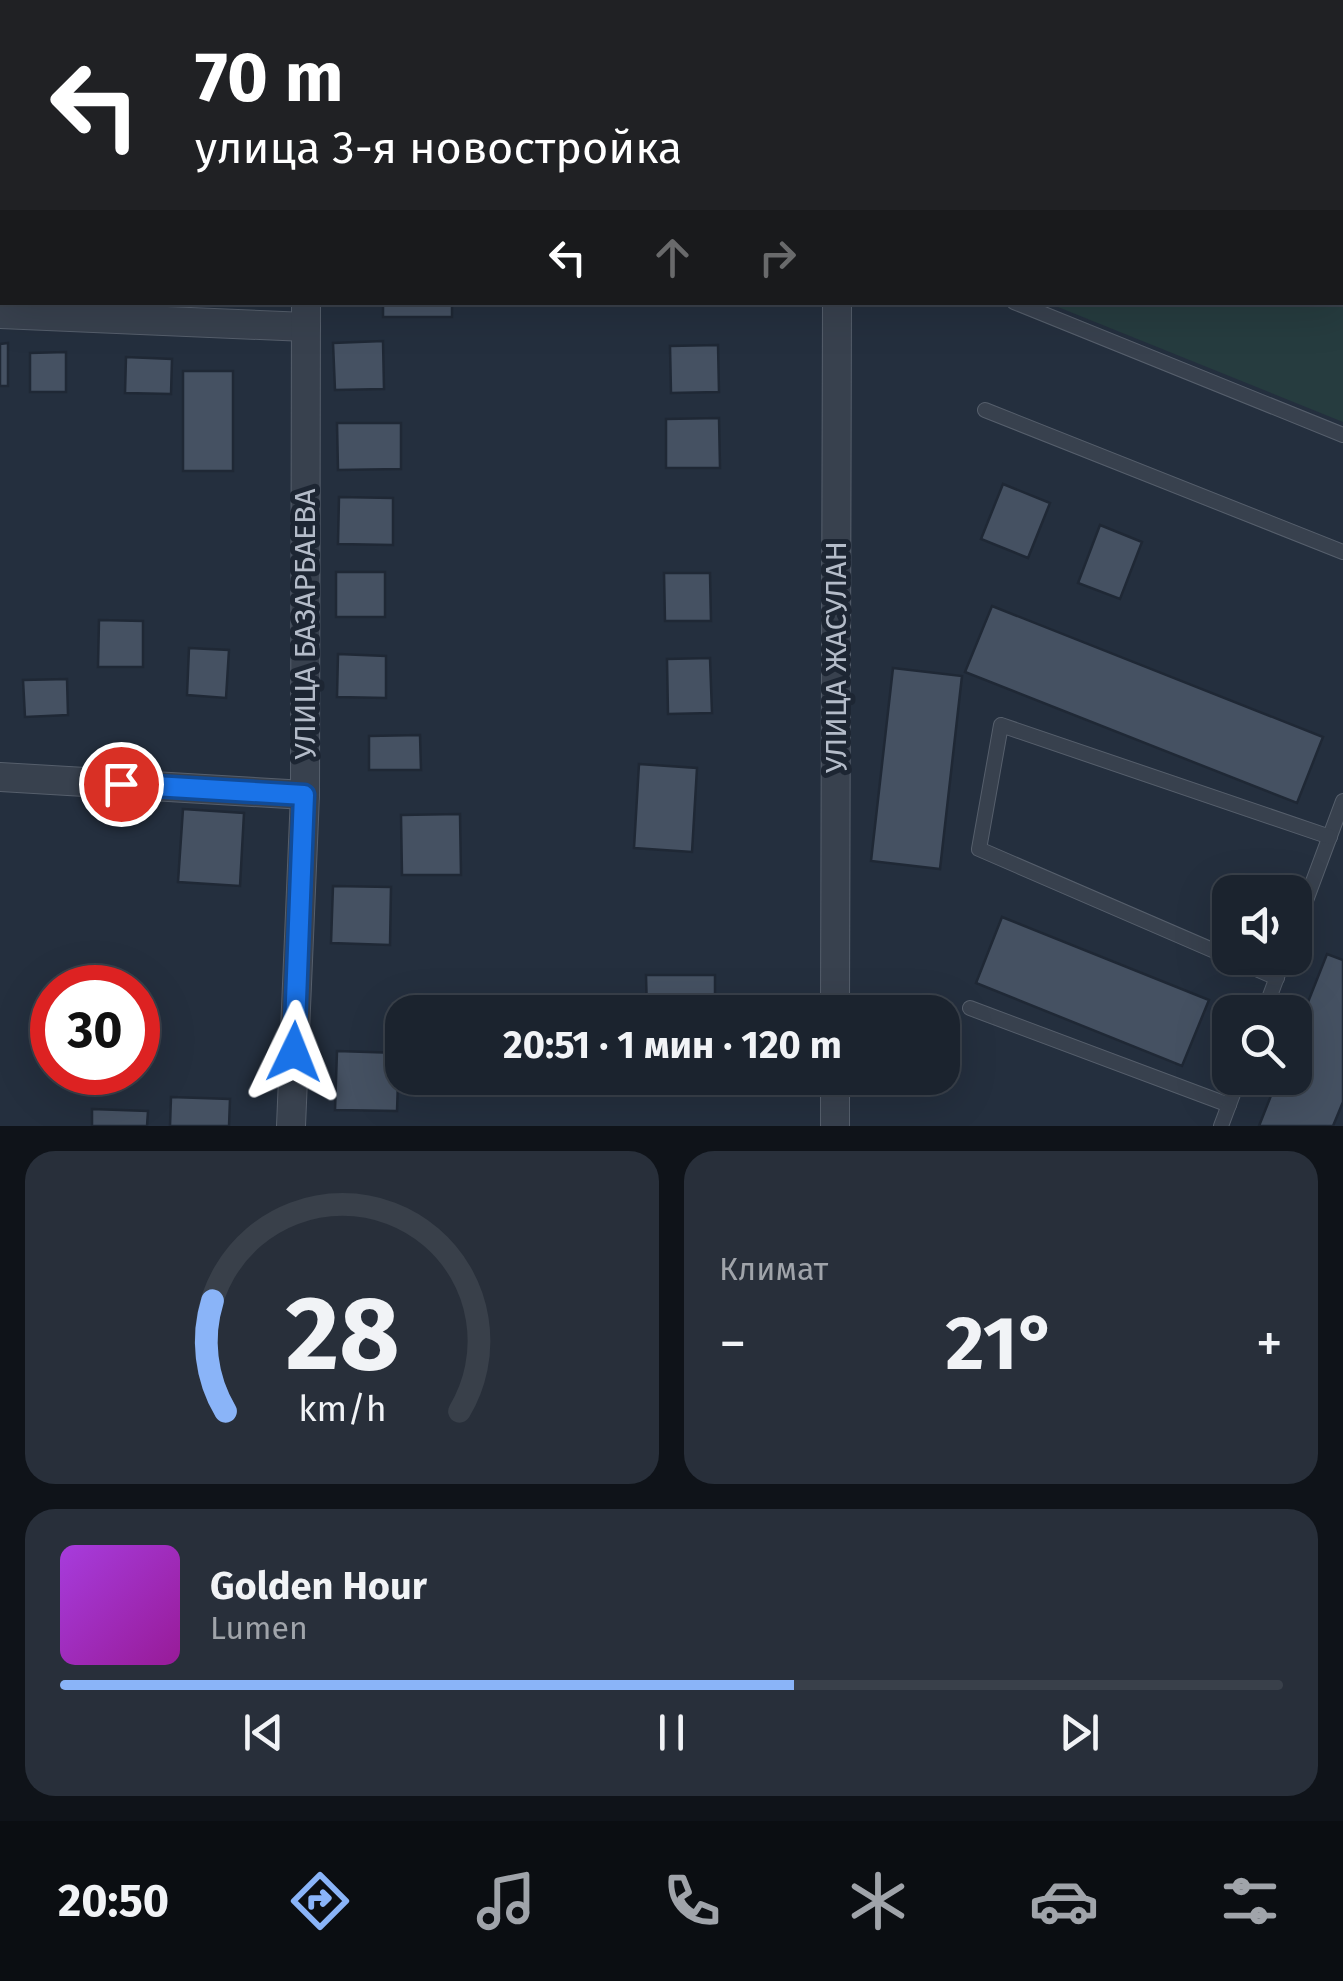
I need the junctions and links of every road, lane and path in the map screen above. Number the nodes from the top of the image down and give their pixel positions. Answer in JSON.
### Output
{"nodes":[{"id":1,"x":837,"y":305,"type":"edge"},
{"id":2,"x":1021,"y":305,"type":"edge"},
{"id":3,"x":0,"y":314,"type":"edge"},
{"id":4,"x":306,"y":314,"type":"edge"},
{"id":5,"x":985,"y":410,"type":"dead end"},
{"id":6,"x":1343,"y":435,"type":"edge"},
{"id":7,"x":1343,"y":552,"type":"edge"},
{"id":8,"x":0,"y":777,"type":"edge"},
{"id":9,"x":304,"y":795,"type":"junction"},
{"id":10,"x":1343,"y":801,"type":"edge"},
{"id":11,"x":1330,"y":836,"type":"junction"},
{"id":12,"x":1312,"y":884,"type":"edge"},
{"id":13,"x":1277,"y":975,"type":"edge"},
{"id":14,"x":1276,"y":978,"type":"junction"},
{"id":15,"x":835,"y":995,"type":"edge"},
{"id":16,"x":1270,"y":995,"type":"edge"},
{"id":17,"x":970,"y":1008,"type":"dead end"},
{"id":18,"x":835,"y":1095,"type":"edge"},
{"id":19,"x":1233,"y":1095,"type":"edge"},
{"id":20,"x":1229,"y":1105,"type":"junction"},
{"id":21,"x":290,"y":1126,"type":"edge"},
{"id":22,"x":835,"y":1126,"type":"edge"},
{"id":23,"x":1221,"y":1126,"type":"edge"}],
"edges":[{"from":1,"to":15,"type":"street","name":"УЛИЦА ЖАСУЛАН"},
{"from":2,"to":6,"type":"lane"},
{"from":3,"to":4,"type":"street"},
{"from":4,"to":9,"type":"street","name":"УЛИЦА БАЗАРБАЕВА"},
{"from":5,"to":7,"type":"lane"},
{"from":8,"to":9,"type":"street"},
{"from":9,"to":21,"type":"street","name":"УЛИЦА БАЗАРБАЕВА"},
{"from":10,"to":11,"type":"lane"},
{"from":11,"to":12,"type":"lane"},
{"from":11,"to":14,"type":"lane"},
{"from":13,"to":14,"type":"lane"},
{"from":14,"to":16,"type":"lane"},
{"from":17,"to":20,"type":"lane"},
{"from":18,"to":22,"type":"street"},
{"from":19,"to":20,"type":"lane"},
{"from":20,"to":23,"type":"lane"}]}
